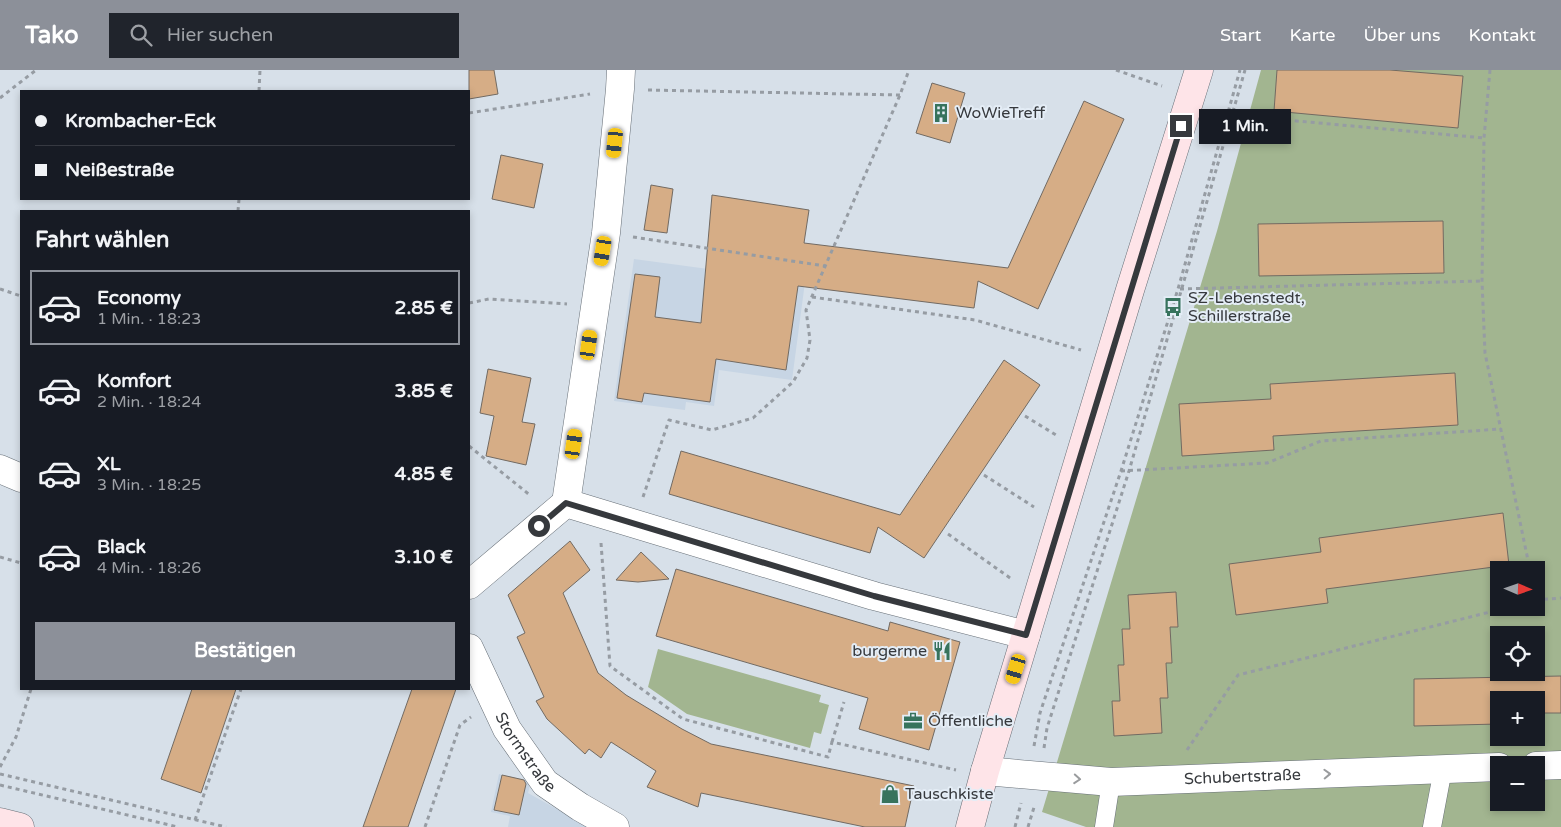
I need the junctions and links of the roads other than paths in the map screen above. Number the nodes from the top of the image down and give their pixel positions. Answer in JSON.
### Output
{"nodes":[{"id":1,"x":1199,"y":70,"type":"edge"},
{"id":2,"x":621,"y":80,"type":"edge"},
{"id":3,"x":0,"y":469,"type":"edge"},
{"id":4,"x":20,"y":478,"type":"edge"},
{"id":5,"x":559,"y":508,"type":"junction"},
{"id":6,"x":470,"y":584,"type":"edge"},
{"id":7,"x":1026,"y":635,"type":"junction"},
{"id":8,"x":470,"y":650,"type":"edge"},
{"id":9,"x":1561,"y":765,"type":"edge"},
{"id":10,"x":1545,"y":766,"type":"edge"},
{"id":11,"x":1490,"y":767,"type":"edge"},
{"id":12,"x":1443,"y":769,"type":"junction"},
{"id":13,"x":985,"y":771,"type":"junction"},
{"id":14,"x":1111,"y":782,"type":"junction"},
{"id":15,"x":0,"y":822,"type":"edge"},
{"id":16,"x":20,"y":827,"type":"edge"},
{"id":17,"x":615,"y":827,"type":"edge"},
{"id":18,"x":970,"y":827,"type":"edge"},
{"id":19,"x":1104,"y":827,"type":"edge"},
{"id":20,"x":1432,"y":827,"type":"edge"}],
"edges":[{"from":1,"to":7,"type":"street"},
{"from":2,"to":5,"type":"street"},
{"from":3,"to":4,"type":"street"},
{"from":5,"to":6,"type":"street"},
{"from":5,"to":7,"type":"street"},
{"from":7,"to":13,"type":"street"},
{"from":8,"to":17,"type":"street","name":"Stormstraße"},
{"from":9,"to":10,"type":"street"},
{"from":11,"to":12,"type":"street","name":"Schubertstraße"},
{"from":14,"to":12,"type":"street","name":"Schubertstraße","one_way":true},
{"from":12,"to":20,"type":"lane"},
{"from":13,"to":14,"type":"street","name":"Schubertstraße","one_way":true},
{"from":13,"to":18,"type":"street"},
{"from":14,"to":19,"type":"lane"},
{"from":15,"to":16,"type":"street"}]}
